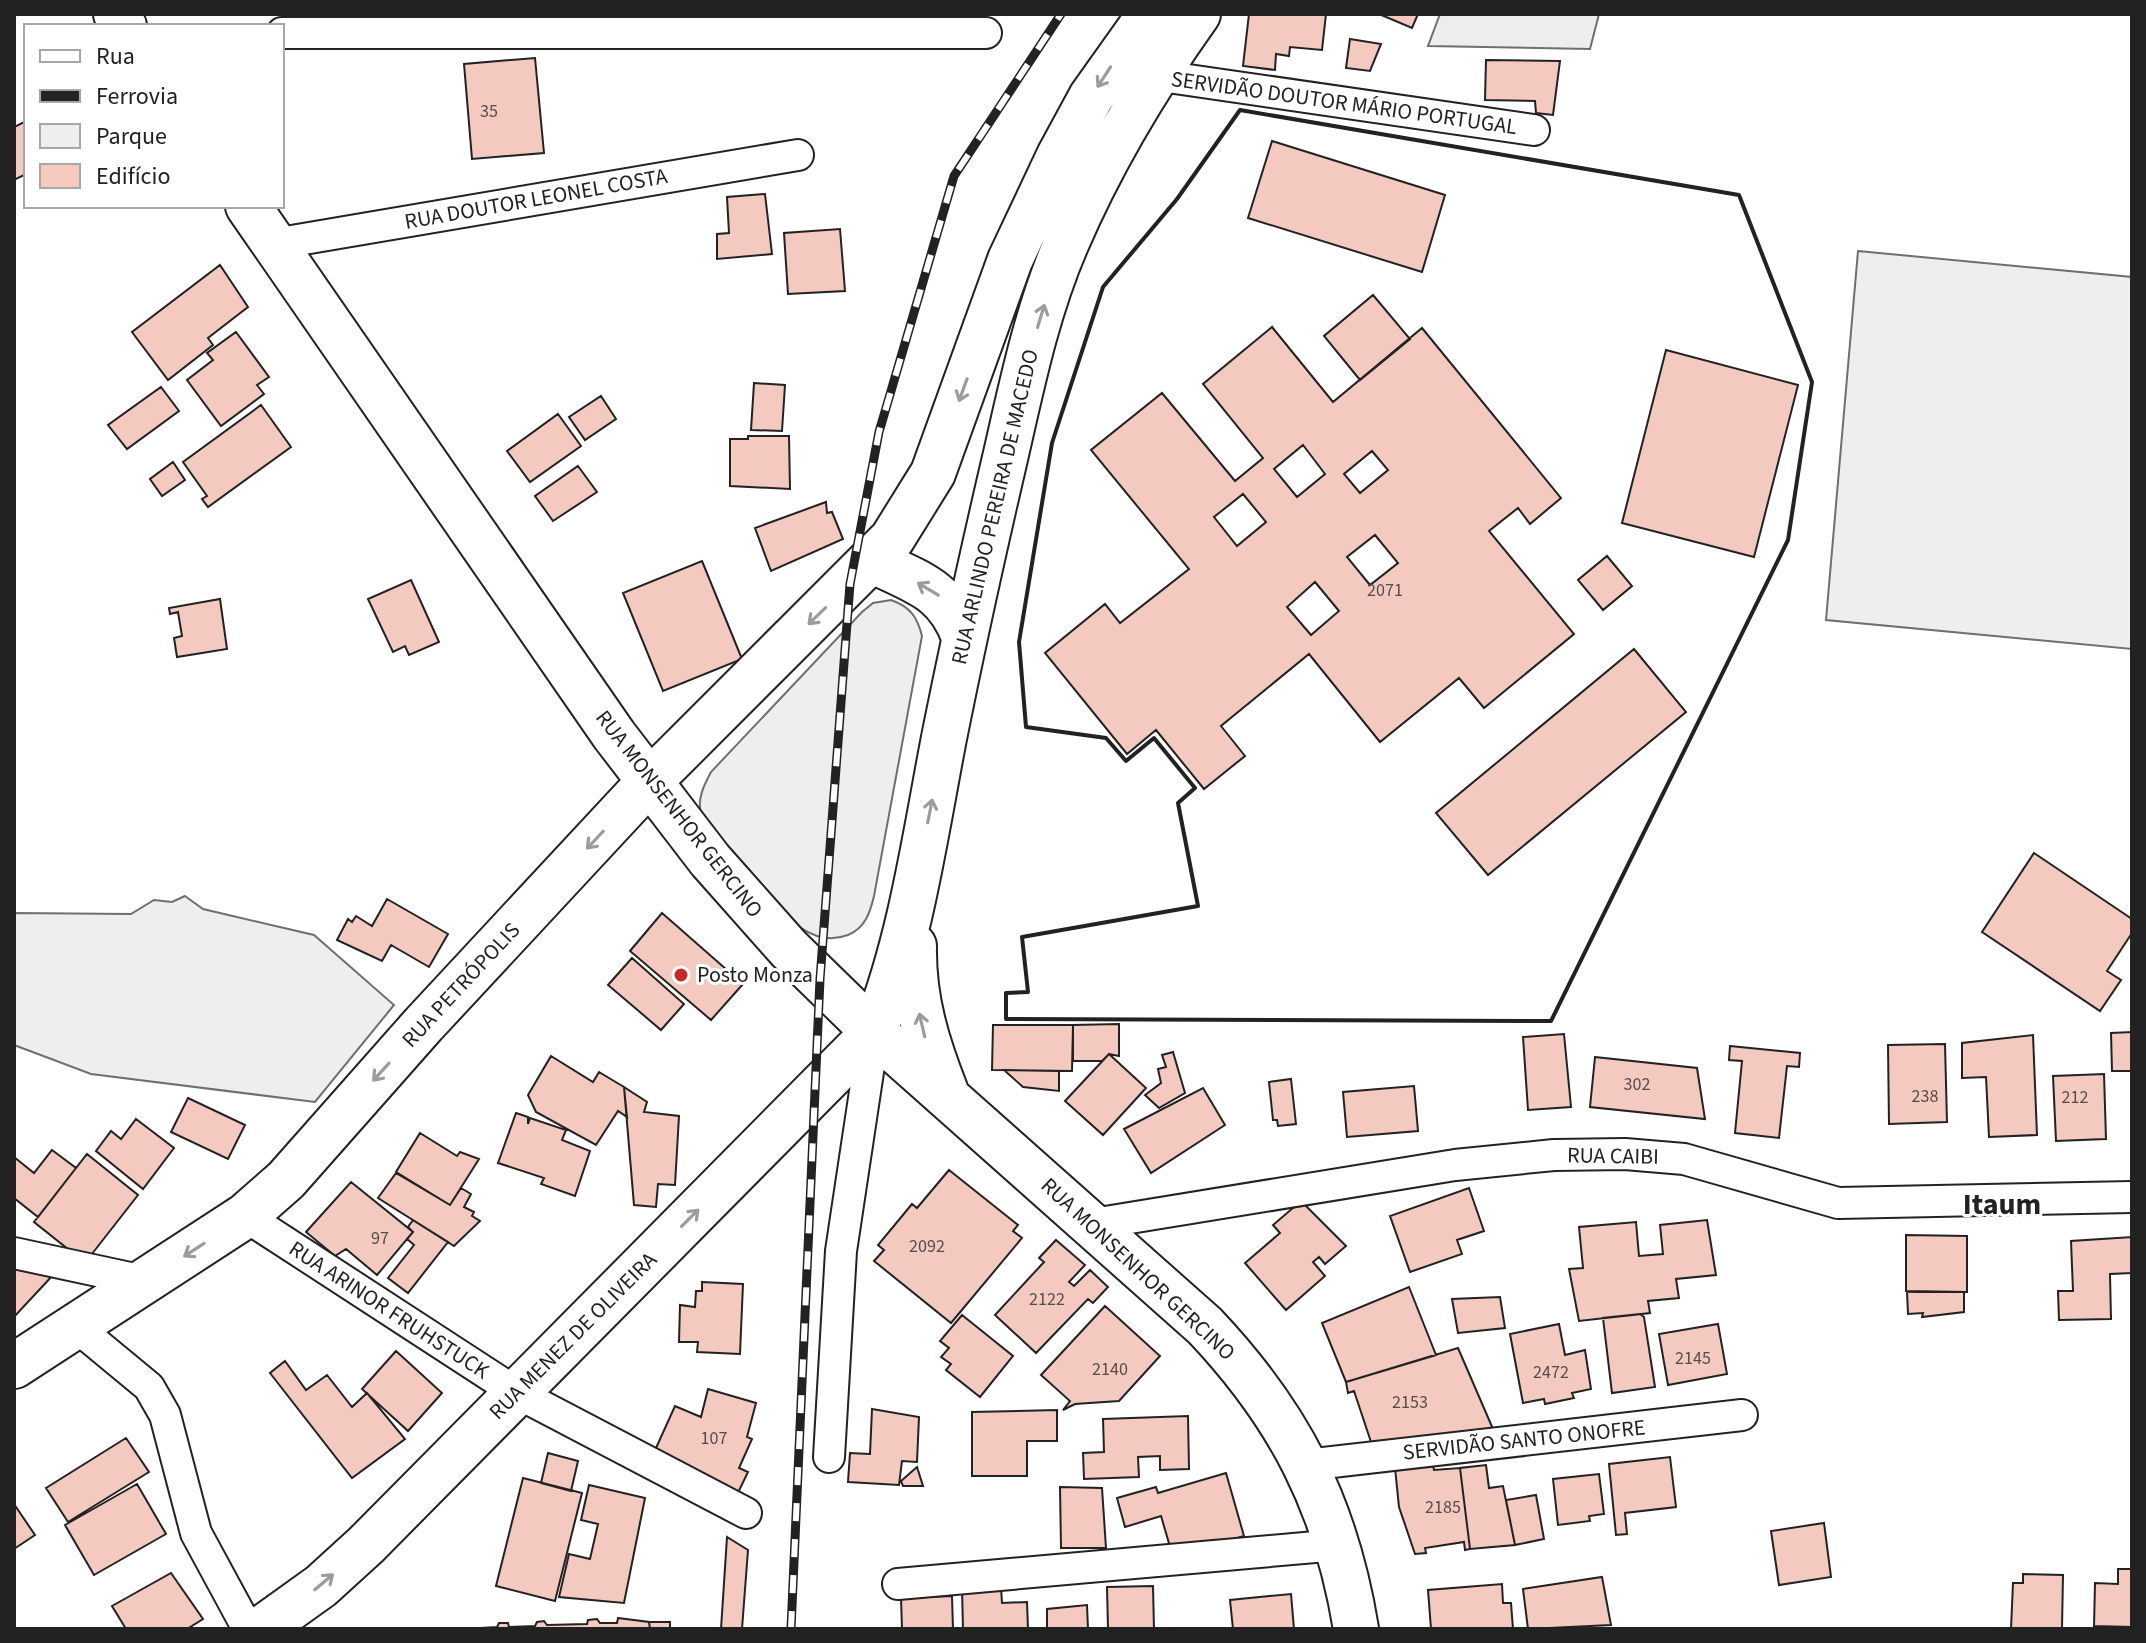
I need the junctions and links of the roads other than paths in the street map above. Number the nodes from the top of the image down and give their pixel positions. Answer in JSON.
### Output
{"nodes":[{"id":1,"x":1150,"y":14,"type":"edge"},
{"id":2,"x":1198,"y":14,"type":"edge"},
{"id":3,"x":284,"y":33,"type":"edge"},
{"id":4,"x":986,"y":33,"type":"dead end"},
{"id":5,"x":1154,"y":75,"type":"junction"},
{"id":6,"x":1534,"y":130,"type":"dead end"},
{"id":7,"x":798,"y":155,"type":"dead end"},
{"id":8,"x":249,"y":208,"type":"edge"},
{"id":9,"x":274,"y":244,"type":"junction"},
{"id":10,"x":873,"y":561,"type":"junction"},
{"id":11,"x":964,"y":637,"type":"junction"},
{"id":12,"x":648,"y":783,"type":"junction"},
{"id":13,"x":915,"y":888,"type":"junction"},
{"id":14,"x":874,"y":1032,"type":"junction"},
{"id":15,"x":949,"y":1098,"type":"junction"},
{"id":16,"x":2132,"y":1197,"type":"edge"},
{"id":17,"x":245,"y":1216,"type":"junction"},
{"id":18,"x":1093,"y":1224,"type":"junction"},
{"id":19,"x":14,"y":1253,"type":"edge"},
{"id":20,"x":144,"y":1281,"type":"junction"},
{"id":21,"x":74,"y":1325,"type":"junction"},
{"id":22,"x":14,"y":1366,"type":"edge"},
{"id":23,"x":517,"y":1393,"type":"junction"},
{"id":24,"x":1742,"y":1415,"type":"dead end"},
{"id":25,"x":829,"y":1457,"type":"dead end"},
{"id":26,"x":1306,"y":1465,"type":"junction"},
{"id":27,"x":746,"y":1513,"type":"dead end"},
{"id":28,"x":1338,"y":1545,"type":"junction"},
{"id":29,"x":898,"y":1584,"type":"dead end"},
{"id":30,"x":248,"y":1629,"type":"edge"},
{"id":31,"x":261,"y":1629,"type":"edge"},
{"id":32,"x":1356,"y":1629,"type":"edge"}],
"edges":[{"from":1,"to":10,"type":"main road","one_way":true},
{"from":2,"to":5,"type":"main road","name":"RUA ARLINDO PEREIRA DE MACEDO"},
{"from":3,"to":4,"type":"street"},
{"from":5,"to":6,"type":"street","name":"SERVIDÃO DOUTOR MÁRIO PORTUGAL"},
{"from":11,"to":5,"type":"main road","name":"RUA ARLINDO PEREIRA DE MACEDO","one_way":true},
{"from":7,"to":9,"type":"street","name":"RUA DOUTOR LEONEL COSTA"},
{"from":8,"to":9,"type":"main road","name":"RUA MONSENHOR GERCINO"},
{"from":9,"to":12,"type":"main road","name":"RUA MONSENHOR GERCINO"},
{"from":11,"to":10,"type":"main road","one_way":true},
{"from":10,"to":12,"type":"main road","name":"RUA PETRÓPOLIS","one_way":true},
{"from":13,"to":11,"type":"main road","name":"RUA ARLINDO PEREIRA DE MACEDO","one_way":true},
{"from":12,"to":14,"type":"main road","name":"RUA MONSENHOR GERCINO"},
{"from":12,"to":17,"type":"main road","name":"RUA PETRÓPOLIS","one_way":true},
{"from":13,"to":14,"type":"main road","name":"RUA ARLINDO PEREIRA DE MACEDO"},
{"from":15,"to":13,"type":"main road","one_way":true},
{"from":14,"to":15,"type":"main road","name":"RUA MONSENHOR GERCINO"},
{"from":23,"to":14,"type":"main road","name":"RUA MENEZ DE OLIVEIRA","one_way":true},
{"from":14,"to":25,"type":"street"},
{"from":15,"to":18,"type":"main road","name":"RUA MONSENHOR GERCINO"},
{"from":16,"to":18,"type":"street","name":"RUA CAIBI"},
{"from":17,"to":20,"type":"main road","name":"RUA PETRÓPOLIS","one_way":true},
{"from":17,"to":23,"type":"street","name":"RUA ARINOR FRUHSTUCK"},
{"from":18,"to":26,"type":"main road","name":"RUA MONSENHOR GERCINO"},
{"from":19,"to":20,"type":"street"},
{"from":20,"to":21,"type":"main road","name":"RUA PETRÓPOLIS"},
{"from":21,"to":22,"type":"main road","name":"RUA PETRÓPOLIS"},
{"from":21,"to":30,"type":"street"},
{"from":23,"to":27,"type":"street","name":"RUA ARINOR FRUHSTUCK"},
{"from":31,"to":23,"type":"main road","name":"RUA MENEZ DE OLIVEIRA","one_way":true},
{"from":24,"to":26,"type":"street","name":"SERVIDÃO SANTO ONOFRE"},
{"from":26,"to":28,"type":"main road","name":"RUA MONSENHOR GERCINO"},
{"from":28,"to":29,"type":"street"},
{"from":28,"to":32,"type":"main road","name":"RUA MONSENHOR GERCINO"}]}
